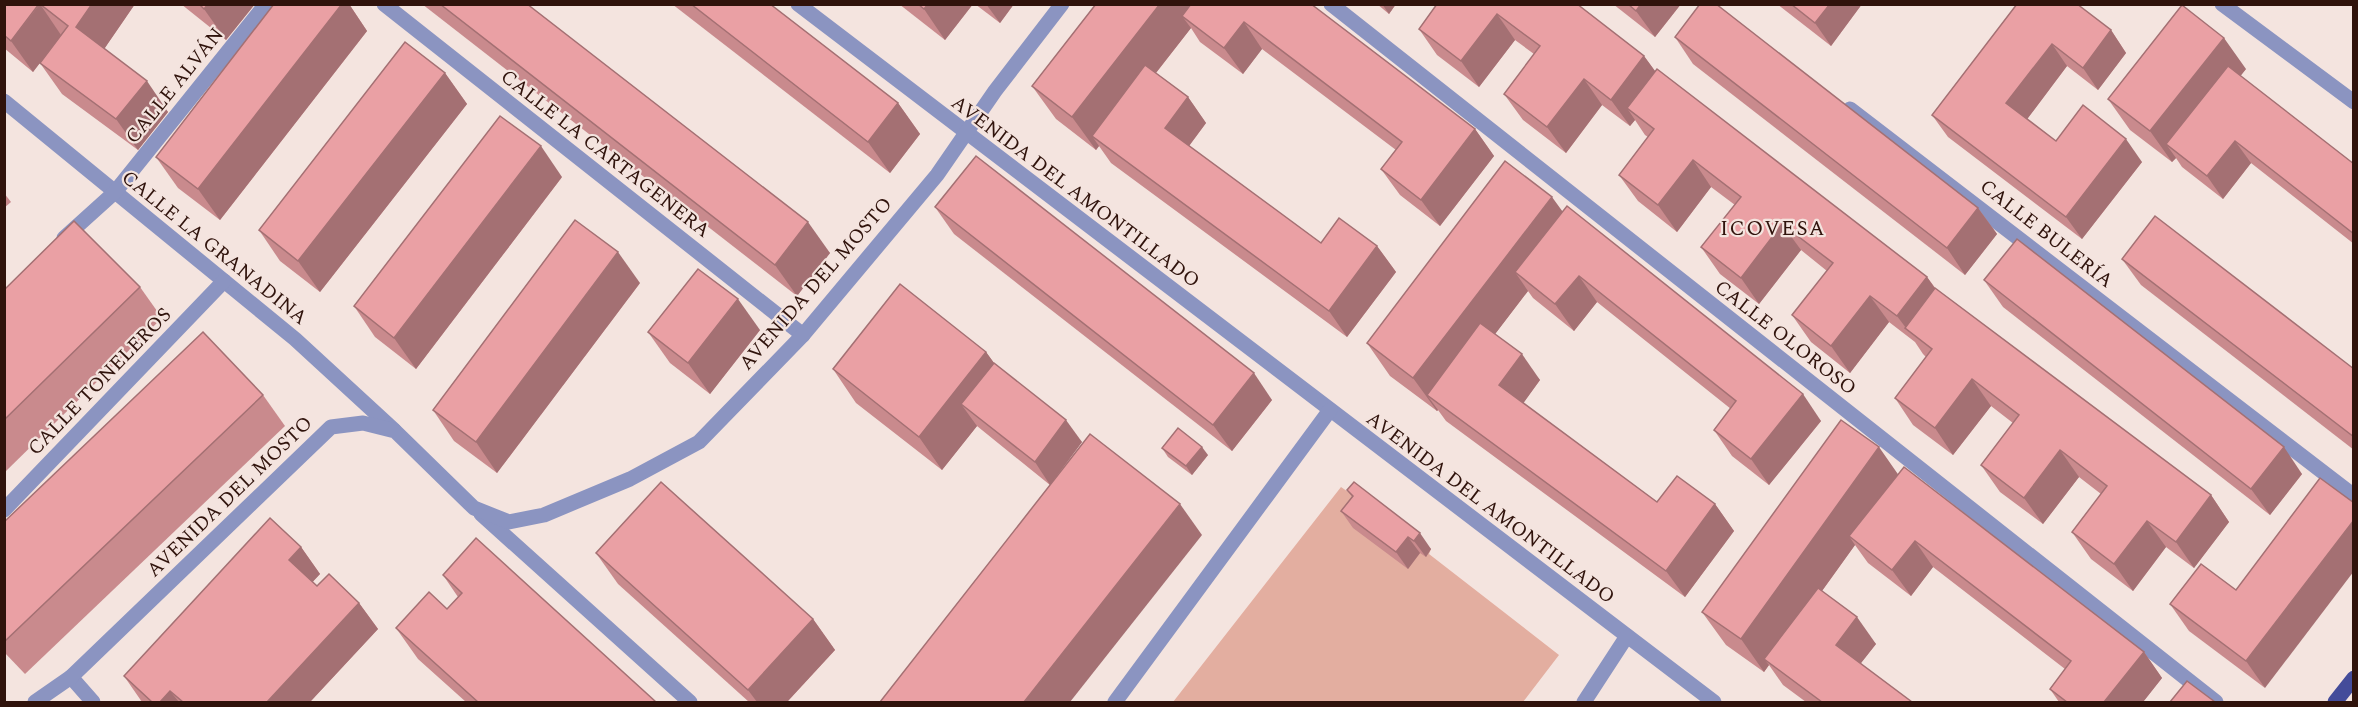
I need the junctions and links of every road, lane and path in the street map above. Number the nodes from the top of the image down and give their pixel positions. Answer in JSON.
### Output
{"nodes":[{"id":1,"x":266,"y":4,"type":"edge"},
{"id":2,"x":384,"y":4,"type":"edge"},
{"id":3,"x":798,"y":4,"type":"edge"},
{"id":4,"x":1062,"y":4,"type":"edge"},
{"id":5,"x":1331,"y":4,"type":"edge"},
{"id":6,"x":2222,"y":4,"type":"edge"},
{"id":7,"x":1837,"y":98,"type":"edge"},
{"id":8,"x":4,"y":101,"type":"edge"},
{"id":9,"x":2354,"y":102,"type":"edge"},
{"id":10,"x":965,"y":132,"type":"junction"},
{"id":11,"x":116,"y":192,"type":"junction"},
{"id":12,"x":56,"y":245,"type":"edge"},
{"id":13,"x":224,"y":281,"type":"junction"},
{"id":14,"x":803,"y":335,"type":"junction"},
{"id":15,"x":1330,"y":410,"type":"junction"},
{"id":16,"x":395,"y":431,"type":"junction"},
{"id":17,"x":2354,"y":496,"type":"edge"},
{"id":18,"x":474,"y":508,"type":"junction"},
{"id":19,"x":4,"y":510,"type":"edge"},
{"id":20,"x":1627,"y":636,"type":"junction"},
{"id":21,"x":71,"y":677,"type":"junction"},
{"id":22,"x":2354,"y":678,"type":"edge"},
{"id":23,"x":35,"y":702,"type":"edge"},
{"id":24,"x":93,"y":702,"type":"edge"},
{"id":25,"x":690,"y":702,"type":"edge"},
{"id":26,"x":1115,"y":702,"type":"edge"},
{"id":27,"x":1584,"y":702,"type":"edge"},
{"id":28,"x":1714,"y":702,"type":"edge"},
{"id":29,"x":2216,"y":702,"type":"edge"},
{"id":30,"x":2335,"y":702,"type":"edge"}],
"edges":[{"from":1,"to":11,"type":"street","name":"CALLE ALVÁN"},
{"from":2,"to":14,"type":"street","name":"CALLE LA CARTAGENERA"},
{"from":3,"to":10,"type":"street","name":"AVENIDA DEL AMONTILLADO"},
{"from":4,"to":10,"type":"street","name":"AVENIDA DEL MOSTO"},
{"from":5,"to":29,"type":"street","name":"CALLE OLOROSO"},
{"from":6,"to":9,"type":"street"},
{"from":7,"to":17,"type":"street","name":"CALLE BULERÍA"},
{"from":8,"to":11,"type":"street","name":"CALLE LA GRANADINA"},
{"from":10,"to":14,"type":"street","name":"AVENIDA DEL MOSTO"},
{"from":10,"to":15,"type":"street","name":"AVENIDA DEL AMONTILLADO"},
{"from":11,"to":12,"type":"street","name":"CALLE ALVÁN"},
{"from":11,"to":13,"type":"street","name":"CALLE LA GRANADINA"},
{"from":13,"to":16,"type":"street","name":"CALLE LA GRANADINA"},
{"from":13,"to":19,"type":"street","name":"CALLE TONELEROS"},
{"from":14,"to":18,"type":"street","name":"AVENIDA DEL MOSTO"},
{"from":15,"to":20,"type":"street","name":"AVENIDA DEL AMONTILLADO"},
{"from":15,"to":26,"type":"street"},
{"from":16,"to":18,"type":"street","name":"AVENIDA DEL MOSTO"},
{"from":16,"to":21,"type":"street","name":"AVENIDA DEL MOSTO"},
{"from":18,"to":25,"type":"street"},
{"from":20,"to":27,"type":"street"},
{"from":20,"to":28,"type":"street","name":"AVENIDA DEL AMONTILLADO"},
{"from":21,"to":23,"type":"street","name":"AVENIDA DEL MOSTO"},
{"from":21,"to":24,"type":"street"},
{"from":22,"to":30,"type":"main road"}]}
